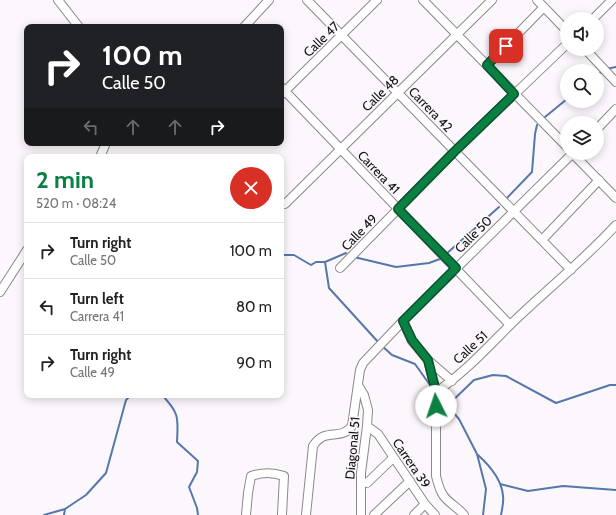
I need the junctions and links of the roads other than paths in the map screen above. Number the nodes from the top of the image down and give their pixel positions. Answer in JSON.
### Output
{"nodes":[{"id":1,"x":58,"y":0,"type":"edge"},
{"id":2,"x":269,"y":0,"type":"edge"},
{"id":3,"x":307,"y":0,"type":"edge"},
{"id":4,"x":377,"y":0,"type":"edge"},
{"id":5,"x":423,"y":0,"type":"edge"},
{"id":6,"x":492,"y":0,"type":"edge"},
{"id":7,"x":537,"y":0,"type":"edge"},
{"id":8,"x":612,"y":0,"type":"edge"},
{"id":9,"x":544,"y":7,"type":"junction"},
{"id":10,"x":599,"y":12,"type":"edge"},
{"id":11,"x":77,"y":24,"type":"edge"},
{"id":12,"x":247,"y":24,"type":"edge"},
{"id":13,"x":560,"y":24,"type":"edge"},
{"id":14,"x":457,"y":35,"type":"junction"},
{"id":15,"x":342,"y":36,"type":"junction"},
{"id":16,"x":560,"y":51,"type":"edge"},
{"id":17,"x":592,"y":56,"type":"edge"},
{"id":18,"x":487,"y":65,"type":"junction"},
{"id":19,"x":616,"y":82,"type":"edge"},
{"id":20,"x":284,"y":89,"type":"edge"},
{"id":21,"x":284,"y":93,"type":"edge"},
{"id":22,"x":398,"y":93,"type":"junction"},
{"id":23,"x":514,"y":94,"type":"junction"},
{"id":24,"x":616,"y":109,"type":"edge"},
{"id":25,"x":604,"y":121,"type":"edge"},
{"id":26,"x":560,"y":140,"type":"edge"},
{"id":27,"x":340,"y":149,"type":"junction"},
{"id":28,"x":455,"y":151,"type":"junction"},
{"id":29,"x":566,"y":160,"type":"edge"},
{"id":30,"x":580,"y":160,"type":"edge"},
{"id":31,"x":599,"y":180,"type":"junction"},
{"id":32,"x":616,"y":198,"type":"edge"},
{"id":33,"x":285,"y":204,"type":"dead end"},
{"id":34,"x":398,"y":209,"type":"junction"},
{"id":35,"x":513,"y":211,"type":"junction"},
{"id":36,"x":616,"y":225,"type":"edge"},
{"id":37,"x":542,"y":240,"type":"junction"},
{"id":38,"x":24,"y":255,"type":"edge"},
{"id":39,"x":340,"y":268,"type":"dead end"},
{"id":40,"x":456,"y":268,"type":"junction"},
{"id":41,"x":572,"y":270,"type":"junction"},
{"id":42,"x":0,"y":292,"type":"edge"},
{"id":43,"x":403,"y":321,"type":"junction"},
{"id":44,"x":510,"y":325,"type":"junction"},
{"id":45,"x":428,"y":360,"type":"junction"},
{"id":46,"x":452,"y":381,"type":"junction"},
{"id":47,"x":358,"y":385,"type":"junction"},
{"id":48,"x":436,"y":392,"type":"junction"},
{"id":49,"x":367,"y":426,"type":"junction"},
{"id":50,"x":393,"y":458,"type":"junction"},
{"id":51,"x":410,"y":481,"type":"junction"},
{"id":52,"x":367,"y":483,"type":"dead end"},
{"id":53,"x":425,"y":504,"type":"junction"},
{"id":54,"x":246,"y":515,"type":"edge"},
{"id":55,"x":282,"y":515,"type":"edge"},
{"id":56,"x":306,"y":515,"type":"edge"},
{"id":57,"x":361,"y":515,"type":"edge"},
{"id":58,"x":374,"y":515,"type":"edge"},
{"id":59,"x":414,"y":515,"type":"edge"},
{"id":60,"x":435,"y":515,"type":"edge"},
{"id":61,"x":464,"y":515,"type":"edge"}],
"edges":[{"from":1,"to":11,"type":"street"},
{"from":2,"to":12,"type":"street"},
{"from":3,"to":15,"type":"street","name":"Carrera 42"},
{"from":4,"to":15,"type":"street","name":"Calle 47"},
{"from":5,"to":14,"type":"street"},
{"from":6,"to":14,"type":"street","name":"Calle 48"},
{"from":7,"to":9,"type":"street"},
{"from":8,"to":10,"type":"street"},
{"from":9,"to":13,"type":"street"},
{"from":9,"to":18,"type":"street"},
{"from":14,"to":18,"type":"street"},
{"from":14,"to":22,"type":"street","name":"Calle 48"},
{"from":15,"to":20,"type":"street","name":"Calle 47"},
{"from":15,"to":22,"type":"street","name":"Carrera 42"},
{"from":16,"to":23,"type":"street","name":"Calle 49"},
{"from":17,"to":19,"type":"street"},
{"from":18,"to":23,"type":"street"},
{"from":21,"to":27,"type":"street","name":"Carrera 41"},
{"from":22,"to":27,"type":"street","name":"Calle 48"},
{"from":22,"to":28,"type":"street","name":"Carrera 42"},
{"from":23,"to":26,"type":"street"},
{"from":23,"to":28,"type":"street","name":"Calle 49"},
{"from":24,"to":25,"type":"street"},
{"from":27,"to":33,"type":"street","name":"Calle 48"},
{"from":27,"to":34,"type":"street","name":"Carrera 41"},
{"from":28,"to":34,"type":"street","name":"Calle 49"},
{"from":28,"to":35,"type":"street","name":"Carrera 42"},
{"from":29,"to":35,"type":"street","name":"Calle 50"},
{"from":30,"to":31,"type":"street"},
{"from":31,"to":32,"type":"street"},
{"from":31,"to":37,"type":"street"},
{"from":34,"to":39,"type":"street","name":"Calle 49"},
{"from":34,"to":40,"type":"street","name":"Carrera 41"},
{"from":35,"to":37,"type":"street","name":"Carrera 42"},
{"from":35,"to":40,"type":"street","name":"Calle 50"},
{"from":36,"to":41,"type":"street","name":"Calle 51"},
{"from":37,"to":41,"type":"street","name":"Carrera 42"},
{"from":38,"to":42,"type":"street"},
{"from":40,"to":43,"type":"street","name":"Calle 50"},
{"from":40,"to":44,"type":"street","name":"Carrera 41"},
{"from":41,"to":44,"type":"street","name":"Calle 51"},
{"from":43,"to":45,"type":"street"},
{"from":43,"to":47,"type":"street","name":"Calle 50"},
{"from":44,"to":46,"type":"street","name":"Calle 51"},
{"from":45,"to":46,"type":"street"},
{"from":45,"to":48,"type":"street"},
{"from":46,"to":48,"type":"street","name":"Calle 51"},
{"from":47,"to":49,"type":"street","name":"Diagonal 51"},
{"from":47,"to":56,"type":"street","name":"Calle 50"},
{"from":48,"to":61,"type":"street"},
{"from":49,"to":50,"type":"street","name":"Carrera 39"},
{"from":49,"to":57,"type":"street","name":"Diagonal 51"},
{"from":50,"to":51,"type":"street","name":"Carrera 39"},
{"from":50,"to":52,"type":"street"},
{"from":51,"to":53,"type":"street","name":"Carrera 39"},
{"from":51,"to":58,"type":"street"},
{"from":53,"to":59,"type":"street"},
{"from":53,"to":60,"type":"street","name":"Carrera 39"},
{"from":54,"to":55,"type":"street"}]}
